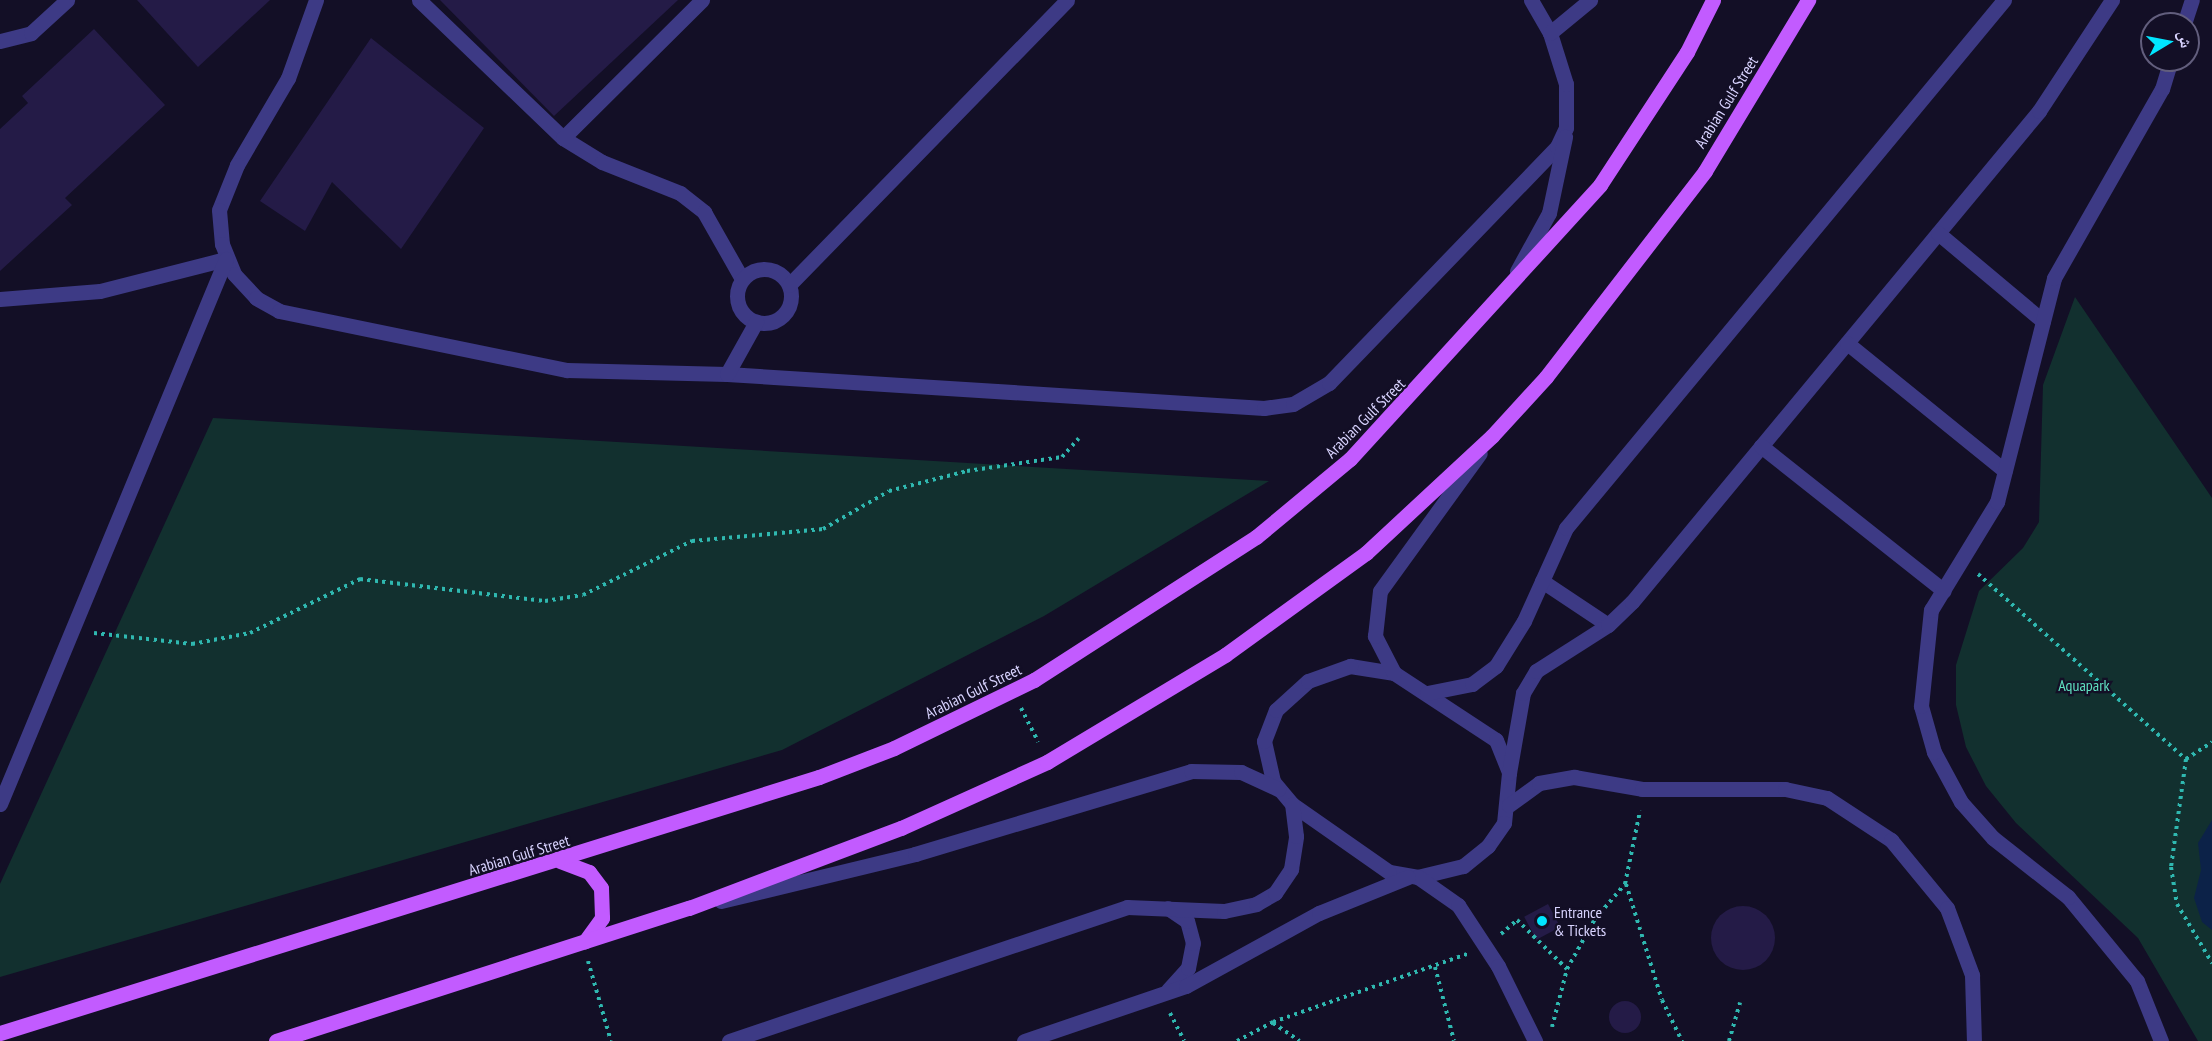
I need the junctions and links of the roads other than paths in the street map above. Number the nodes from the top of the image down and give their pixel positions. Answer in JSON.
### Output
{"nodes":[{"id":1,"x":68,"y":0,"type":"edge"},
{"id":2,"x":316,"y":0,"type":"edge"},
{"id":3,"x":419,"y":0,"type":"edge"},
{"id":4,"x":702,"y":0,"type":"edge"},
{"id":5,"x":1067,"y":0,"type":"edge"},
{"id":6,"x":1531,"y":0,"type":"edge"},
{"id":7,"x":1590,"y":0,"type":"edge"},
{"id":8,"x":1713,"y":0,"type":"edge"},
{"id":9,"x":1808,"y":0,"type":"edge"},
{"id":10,"x":1812,"y":0,"type":"edge"},
{"id":11,"x":2004,"y":0,"type":"edge"},
{"id":12,"x":2112,"y":0,"type":"edge"},
{"id":13,"x":1796,"y":23,"type":"junction"},
{"id":14,"x":1550,"y":33,"type":"junction"},
{"id":15,"x":0,"y":41,"type":"edge"},
{"id":16,"x":2167,"y":72,"type":"edge"},
{"id":17,"x":1566,"y":128,"type":"junction"},
{"id":18,"x":563,"y":138,"type":"junction"},
{"id":19,"x":1938,"y":233,"type":"junction"},
{"id":20,"x":226,"y":259,"type":"junction"},
{"id":21,"x":742,"y":279,"type":"junction"},
{"id":22,"x":789,"y":285,"type":"junction"},
{"id":23,"x":1503,"y":297,"type":"junction"},
{"id":24,"x":0,"y":299,"type":"edge"},
{"id":25,"x":2043,"y":321,"type":"junction"},
{"id":26,"x":756,"y":322,"type":"junction"},
{"id":27,"x":1846,"y":343,"type":"junction"},
{"id":28,"x":727,"y":374,"type":"junction"},
{"id":29,"x":1492,"y":436,"type":"junction"},
{"id":30,"x":1761,"y":446,"type":"junction"},
{"id":31,"x":2005,"y":471,"type":"junction"},
{"id":32,"x":1542,"y":581,"type":"junction"},
{"id":33,"x":1944,"y":591,"type":"junction"},
{"id":34,"x":1608,"y":625,"type":"junction"},
{"id":35,"x":1394,"y":674,"type":"junction"},
{"id":36,"x":1427,"y":693,"type":"junction"},
{"id":37,"x":1509,"y":773,"type":"junction"},
{"id":38,"x":1278,"y":789,"type":"junction"},
{"id":39,"x":0,"y":804,"type":"edge"},
{"id":40,"x":1292,"y":804,"type":"junction"},
{"id":41,"x":1509,"y":805,"type":"junction"},
{"id":42,"x":560,"y":861,"type":"junction"},
{"id":43,"x":1413,"y":877,"type":"junction"},
{"id":44,"x":1155,"y":904,"type":"junction"},
{"id":45,"x":689,"y":908,"type":"junction"},
{"id":46,"x":583,"y":942,"type":"junction"},
{"id":47,"x":1161,"y":996,"type":"junction"},
{"id":48,"x":0,"y":1033,"type":"edge"},
{"id":49,"x":276,"y":1041,"type":"edge"},
{"id":50,"x":729,"y":1041,"type":"edge"},
{"id":51,"x":1024,"y":1041,"type":"edge"},
{"id":52,"x":1534,"y":1041,"type":"edge"},
{"id":53,"x":1974,"y":1041,"type":"edge"},
{"id":54,"x":2161,"y":1041,"type":"edge"}],
"edges":[{"from":1,"to":15,"type":"street"},
{"from":2,"to":20,"type":"street"},
{"from":3,"to":18,"type":"street"},
{"from":4,"to":18,"type":"street"},
{"from":5,"to":22,"type":"street"},
{"from":6,"to":14,"type":"street"},
{"from":7,"to":14,"type":"street"},
{"from":8,"to":23,"type":"main road","name":"Arabian Gulf Street"},
{"from":9,"to":13,"type":"main road","name":"Arabian Gulf Street"},
{"from":10,"to":13,"type":"street"},
{"from":11,"to":32,"type":"street"},
{"from":12,"to":19,"type":"street"},
{"from":13,"to":29,"type":"main road","name":"Arabian Gulf Street"},
{"from":14,"to":17,"type":"street"},
{"from":16,"to":25,"type":"street"},
{"from":17,"to":23,"type":"street"},
{"from":17,"to":28,"type":"street"},
{"from":18,"to":21,"type":"street"},
{"from":19,"to":25,"type":"street"},
{"from":19,"to":27,"type":"street"},
{"from":20,"to":24,"type":"street"},
{"from":20,"to":28,"type":"street"},
{"from":20,"to":39,"type":"street"},
{"from":21,"to":22,"type":"street"},
{"from":21,"to":26,"type":"street"},
{"from":22,"to":26,"type":"street"},
{"from":23,"to":42,"type":"main road","name":"Arabian Gulf Street"},
{"from":25,"to":31,"type":"street"},
{"from":26,"to":28,"type":"street"},
{"from":27,"to":30,"type":"street"},
{"from":27,"to":31,"type":"street"},
{"from":29,"to":35,"type":"street"},
{"from":29,"to":45,"type":"main road","name":"Arabian Gulf Street"},
{"from":30,"to":33,"type":"street"},
{"from":30,"to":34,"type":"street"},
{"from":31,"to":33,"type":"street"},
{"from":32,"to":34,"type":"street"},
{"from":32,"to":36,"type":"street"},
{"from":33,"to":54,"type":"street"},
{"from":34,"to":37,"type":"street"},
{"from":35,"to":36,"type":"street"},
{"from":35,"to":38,"type":"street"},
{"from":36,"to":37,"type":"street"},
{"from":37,"to":41,"type":"street"},
{"from":38,"to":40,"type":"street"},
{"from":38,"to":45,"type":"street"},
{"from":40,"to":43,"type":"street"},
{"from":40,"to":44,"type":"street"},
{"from":41,"to":43,"type":"street"},
{"from":41,"to":53,"type":"street"},
{"from":42,"to":46,"type":"main road"},
{"from":42,"to":48,"type":"main road","name":"Arabian Gulf Street"},
{"from":43,"to":47,"type":"street"},
{"from":43,"to":52,"type":"street"},
{"from":44,"to":47,"type":"street"},
{"from":44,"to":50,"type":"street"},
{"from":45,"to":46,"type":"main road","name":"Arabian Gulf Street"},
{"from":46,"to":49,"type":"main road","name":"Arabian Gulf Street"},
{"from":47,"to":51,"type":"street"}]}
